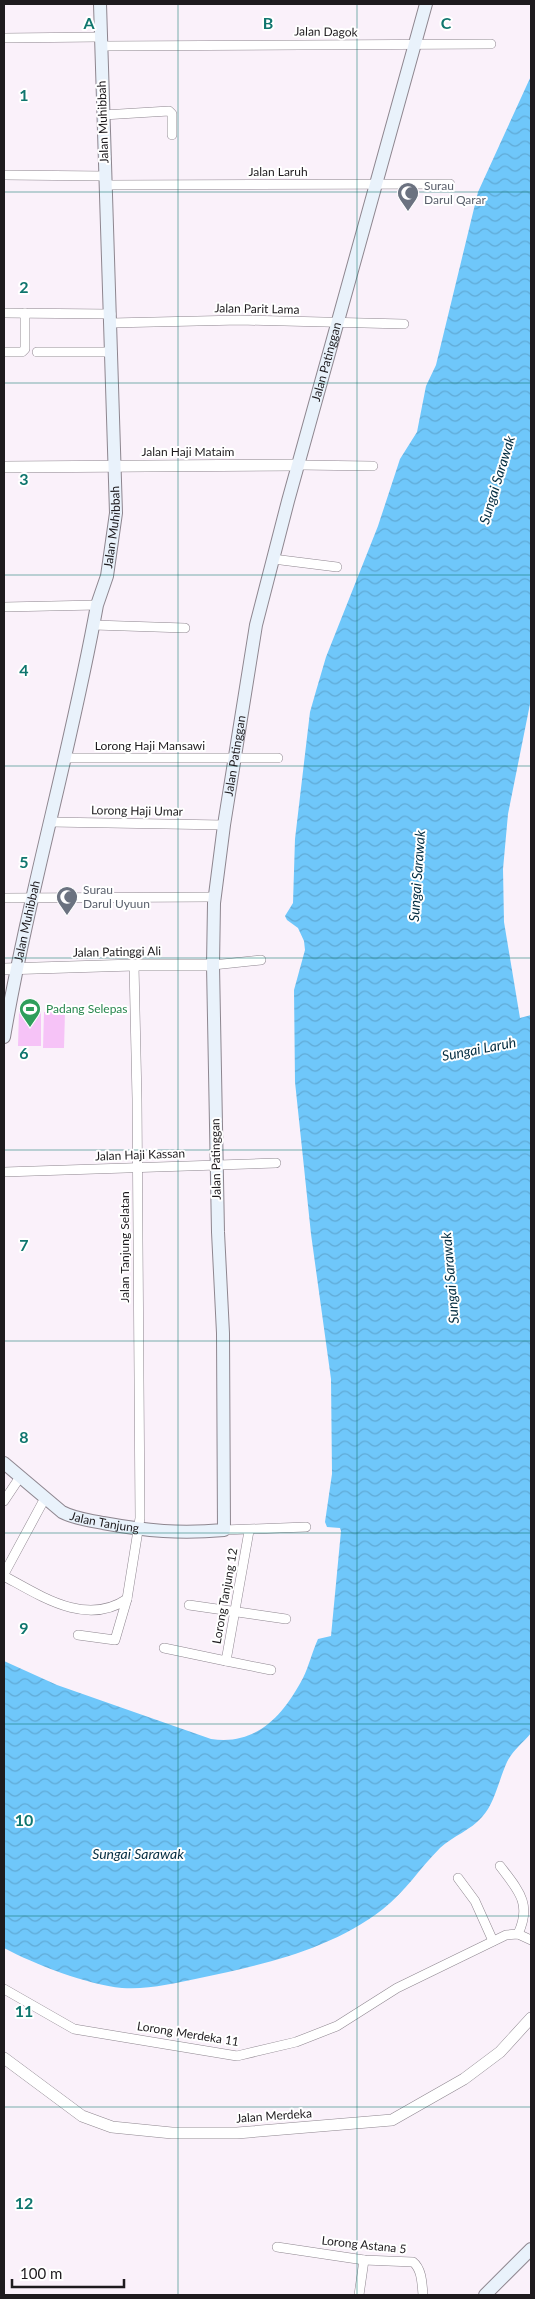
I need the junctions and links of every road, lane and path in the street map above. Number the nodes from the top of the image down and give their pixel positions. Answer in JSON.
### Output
{"nodes":[{"id":1,"x":100,"y":4,"type":"edge"},
{"id":2,"x":426,"y":4,"type":"edge"},
{"id":3,"x":4,"y":38,"type":"edge"},
{"id":4,"x":101,"y":42,"type":"junction"},
{"id":5,"x":491,"y":44,"type":"dead end"},
{"id":6,"x":416,"y":45,"type":"junction"},
{"id":7,"x":103,"y":115,"type":"junction"},
{"id":8,"x":172,"y":135,"type":"dead end"},
{"id":9,"x":4,"y":175,"type":"edge"},
{"id":10,"x":106,"y":181,"type":"junction"},
{"id":11,"x":375,"y":184,"type":"junction"},
{"id":12,"x":450,"y":184,"type":"dead end"},
{"id":13,"x":4,"y":313,"type":"edge"},
{"id":14,"x":25,"y":313,"type":"junction"},
{"id":15,"x":111,"y":319,"type":"junction"},
{"id":16,"x":338,"y":323,"type":"junction"},
{"id":17,"x":404,"y":324,"type":"dead end"},
{"id":18,"x":4,"y":352,"type":"edge"},
{"id":19,"x":37,"y":352,"type":"dead end"},
{"id":20,"x":112,"y":352,"type":"junction"},
{"id":21,"x":299,"y":465,"type":"junction"},
{"id":22,"x":4,"y":466,"type":"edge"},
{"id":23,"x":117,"y":466,"type":"junction"},
{"id":24,"x":373,"y":466,"type":"dead end"},
{"id":25,"x":273,"y":559,"type":"junction"},
{"id":26,"x":336,"y":567,"type":"dead end"},
{"id":27,"x":97,"y":605,"type":"junction"},
{"id":28,"x":4,"y":607,"type":"edge"},
{"id":29,"x":94,"y":625,"type":"junction"},
{"id":30,"x":185,"y":628,"type":"dead end"},
{"id":31,"x":65,"y":758,"type":"junction"},
{"id":32,"x":278,"y":758,"type":"dead end"},
{"id":33,"x":234,"y":759,"type":"junction"},
{"id":34,"x":50,"y":822,"type":"junction"},
{"id":35,"x":224,"y":825,"type":"junction"},
{"id":36,"x":214,"y":897,"type":"junction"},
{"id":37,"x":4,"y":898,"type":"edge"},
{"id":38,"x":31,"y":898,"type":"junction"},
{"id":39,"x":261,"y":960,"type":"dead end"},
{"id":40,"x":134,"y":965,"type":"junction"},
{"id":41,"x":213,"y":965,"type":"junction"},
{"id":42,"x":10,"y":969,"type":"edge"},
{"id":43,"x":4,"y":1037,"type":"edge"},
{"id":44,"x":276,"y":1163,"type":"dead end"},
{"id":45,"x":216,"y":1165,"type":"junction"},
{"id":46,"x":137,"y":1168,"type":"junction"},
{"id":47,"x":4,"y":1172,"type":"edge"},
{"id":48,"x":4,"y":1463,"type":"edge"},
{"id":49,"x":20,"y":1477,"type":"junction"},
{"id":50,"x":45,"y":1498,"type":"junction"},
{"id":51,"x":4,"y":1501,"type":"edge"},
{"id":52,"x":306,"y":1527,"type":"dead end"},
{"id":53,"x":139,"y":1529,"type":"junction"},
{"id":54,"x":224,"y":1530,"type":"junction"},
{"id":55,"x":249,"y":1530,"type":"junction"},
{"id":56,"x":4,"y":1575,"type":"edge"},
{"id":57,"x":126,"y":1599,"type":"junction"},
{"id":58,"x":189,"y":1605,"type":"dead end"},
{"id":59,"x":235,"y":1613,"type":"junction"},
{"id":60,"x":286,"y":1620,"type":"dead end"},
{"id":61,"x":78,"y":1635,"type":"dead end"},
{"id":62,"x":164,"y":1648,"type":"dead end"},
{"id":63,"x":226,"y":1661,"type":"junction"},
{"id":64,"x":271,"y":1670,"type":"dead end"},
{"id":65,"x":500,"y":1866,"type":"dead end"},
{"id":66,"x":458,"y":1878,"type":"dead end"},
{"id":67,"x":518,"y":1934,"type":"junction"},
{"id":68,"x":493,"y":1940,"type":"junction"},
{"id":69,"x":531,"y":1940,"type":"edge"},
{"id":70,"x":4,"y":1990,"type":"edge"},
{"id":71,"x":531,"y":2018,"type":"edge"},
{"id":72,"x":4,"y":2058,"type":"edge"},
{"id":73,"x":277,"y":2247,"type":"dead end"},
{"id":74,"x":531,"y":2249,"type":"edge"},
{"id":75,"x":364,"y":2260,"type":"junction"},
{"id":76,"x":359,"y":2295,"type":"edge"},
{"id":77,"x":423,"y":2295,"type":"edge"},
{"id":78,"x":485,"y":2295,"type":"edge"}],
"edges":[{"from":1,"to":4,"type":"main road","name":"Jalan Muhibbah"},
{"from":2,"to":6,"type":"main road","name":"Jalan Patinggan"},
{"from":3,"to":4,"type":"street","name":"Jalan Dagok"},
{"from":4,"to":6,"type":"street","name":"Jalan Dagok"},
{"from":4,"to":7,"type":"main road","name":"Jalan Muhibbah"},
{"from":5,"to":6,"type":"street","name":"Jalan Dagok"},
{"from":6,"to":11,"type":"main road","name":"Jalan Patinggan"},
{"from":7,"to":8,"type":"street"},
{"from":7,"to":10,"type":"main road","name":"Jalan Muhibbah"},
{"from":9,"to":10,"type":"street","name":"Jalan Laruh"},
{"from":10,"to":11,"type":"street","name":"Jalan Laruh"},
{"from":10,"to":15,"type":"main road","name":"Jalan Muhibbah"},
{"from":11,"to":12,"type":"street","name":"Jalan Laruh"},
{"from":11,"to":16,"type":"main road","name":"Jalan Patinggan"},
{"from":13,"to":14,"type":"street","name":"Jalan Parit Lama"},
{"from":14,"to":15,"type":"street","name":"Jalan Parit Lama"},
{"from":14,"to":18,"type":"street"},
{"from":15,"to":16,"type":"street","name":"Jalan Parit Lama"},
{"from":15,"to":20,"type":"main road","name":"Jalan Muhibbah"},
{"from":16,"to":17,"type":"street","name":"Jalan Parit Lama"},
{"from":16,"to":21,"type":"main road","name":"Jalan Patinggan"},
{"from":19,"to":20,"type":"street"},
{"from":20,"to":23,"type":"main road","name":"Jalan Muhibbah"},
{"from":21,"to":23,"type":"street","name":"Jalan Haji Mataim"},
{"from":21,"to":24,"type":"street","name":"Jalan Haji Mataim"},
{"from":21,"to":25,"type":"main road","name":"Jalan Patinggan"},
{"from":22,"to":23,"type":"street","name":"Jalan Haji Mataim"},
{"from":23,"to":27,"type":"main road","name":"Jalan Muhibbah"},
{"from":25,"to":26,"type":"street"},
{"from":25,"to":33,"type":"main road","name":"Jalan Patinggan"},
{"from":27,"to":28,"type":"street"},
{"from":27,"to":29,"type":"main road","name":"Jalan Muhibbah"},
{"from":29,"to":30,"type":"street"},
{"from":29,"to":31,"type":"main road","name":"Jalan Muhibbah"},
{"from":31,"to":33,"type":"street","name":"Lorong Haji Mansawi"},
{"from":31,"to":34,"type":"main road","name":"Jalan Muhibbah"},
{"from":32,"to":33,"type":"street","name":"Lorong Haji Mansawi"},
{"from":33,"to":35,"type":"main road","name":"Jalan Patinggan"},
{"from":34,"to":35,"type":"street","name":"Lorong Haji Umar"},
{"from":34,"to":38,"type":"main road","name":"Jalan Muhibbah"},
{"from":35,"to":36,"type":"main road","name":"Jalan Patinggan"},
{"from":36,"to":38,"type":"street"},
{"from":36,"to":41,"type":"main road","name":"Jalan Patinggan"},
{"from":37,"to":38,"type":"street"},
{"from":38,"to":42,"type":"main road","name":"Jalan Muhibbah"},
{"from":39,"to":41,"type":"street","name":"Jalan Patinggi Ali"},
{"from":40,"to":41,"type":"street","name":"Jalan Patinggi Ali"},
{"from":40,"to":42,"type":"street","name":"Jalan Patinggi Ali"},
{"from":40,"to":46,"type":"street","name":"Jalan Tanjung Selatan"},
{"from":41,"to":45,"type":"main road","name":"Jalan Patinggan"},
{"from":42,"to":43,"type":"main road","name":"Jalan Muhibbah"},
{"from":44,"to":45,"type":"street","name":"Jalan Haji Kassan"},
{"from":45,"to":46,"type":"street","name":"Jalan Haji Kassan"},
{"from":45,"to":54,"type":"main road","name":"Jalan Patinggan"},
{"from":46,"to":47,"type":"street","name":"Jalan Haji Kassan"},
{"from":46,"to":53,"type":"street","name":"Jalan Tanjung Selatan"},
{"from":48,"to":49,"type":"main road","name":"Jalan Tanjung"},
{"from":49,"to":50,"type":"main road","name":"Jalan Tanjung"},
{"from":49,"to":51,"type":"street"},
{"from":50,"to":53,"type":"main road","name":"Jalan Tanjung"},
{"from":50,"to":56,"type":"street"},
{"from":52,"to":55,"type":"street","name":"Lorong Tanjung 12"},
{"from":53,"to":54,"type":"main road","name":"Jalan Tanjung"},
{"from":53,"to":57,"type":"street","name":"Jalan Tanjung Selatan"},
{"from":54,"to":55,"type":"street","name":"Lorong Tanjung 12"},
{"from":55,"to":59,"type":"street","name":"Lorong Tanjung 12"},
{"from":56,"to":57,"type":"street"},
{"from":57,"to":61,"type":"street","name":"Jalan Tanjung Selatan"},
{"from":58,"to":59,"type":"street"},
{"from":59,"to":60,"type":"street"},
{"from":59,"to":63,"type":"street","name":"Lorong Tanjung 12"},
{"from":62,"to":63,"type":"street","name":"Lorong Tanjung 12"},
{"from":63,"to":64,"type":"street"},
{"from":65,"to":67,"type":"street"},
{"from":66,"to":68,"type":"street"},
{"from":67,"to":68,"type":"street","name":"Lorong Merdeka 11"},
{"from":67,"to":69,"type":"street"},
{"from":68,"to":70,"type":"street","name":"Lorong Merdeka 11"},
{"from":71,"to":72,"type":"street","name":"Jalan Merdeka"},
{"from":73,"to":75,"type":"street","name":"Lorong Astana 5"},
{"from":74,"to":78,"type":"main road"},
{"from":75,"to":76,"type":"street"},
{"from":75,"to":77,"type":"street","name":"Lorong Astana 5"}]}
